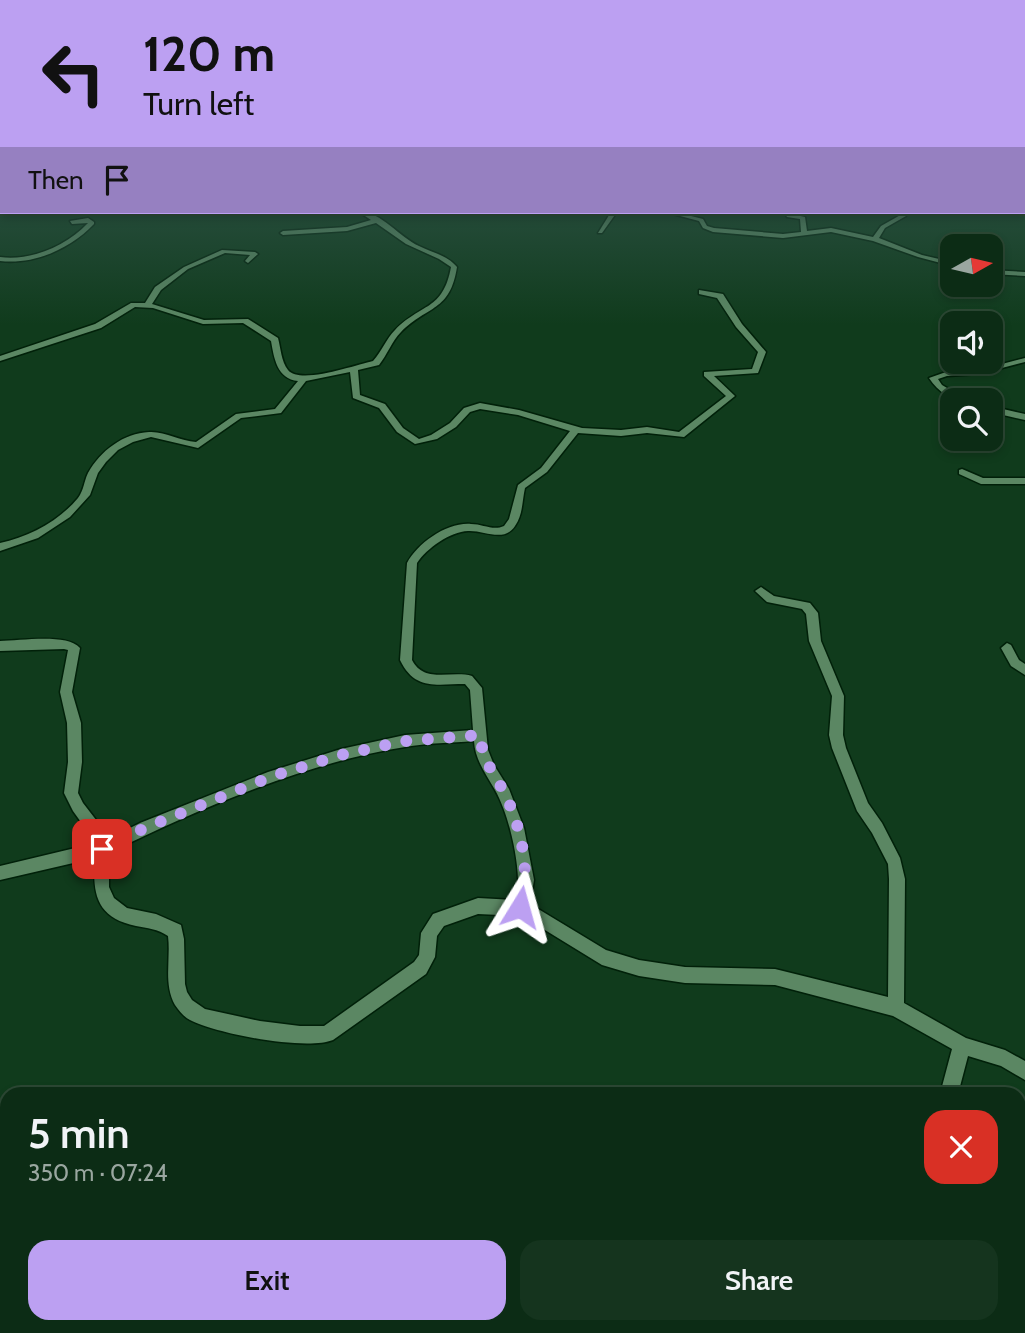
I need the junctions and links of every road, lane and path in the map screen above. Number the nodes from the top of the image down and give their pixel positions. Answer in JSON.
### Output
{"nodes":[{"id":1,"x":366,"y":214,"type":"edge"},
{"id":2,"x":613,"y":214,"type":"edge"},
{"id":3,"x":676,"y":214,"type":"edge"},
{"id":4,"x":788,"y":214,"type":"edge"},
{"id":5,"x":904,"y":215,"type":"dead end"},
{"id":6,"x":378,"y":220,"type":"junction"},
{"id":7,"x":72,"y":222,"type":"dead end"},
{"id":8,"x":600,"y":232,"type":"dead end"},
{"id":9,"x":283,"y":233,"type":"dead end"},
{"id":10,"x":804,"y":233,"type":"junction"},
{"id":11,"x":875,"y":239,"type":"junction"},
{"id":12,"x":0,"y":259,"type":"edge"},
{"id":13,"x":248,"y":261,"type":"dead end"},
{"id":14,"x":940,"y":261,"type":"edge"},
{"id":15,"x":1003,"y":273,"type":"edge"},
{"id":16,"x":1025,"y":274,"type":"edge"},
{"id":17,"x":702,"y":292,"type":"dead end"},
{"id":18,"x":148,"y":305,"type":"junction"},
{"id":19,"x":0,"y":359,"type":"edge"},
{"id":20,"x":1025,"y":360,"type":"edge"},
{"id":21,"x":354,"y":369,"type":"junction"},
{"id":22,"x":304,"y":379,"type":"junction"},
{"id":23,"x":941,"y":388,"type":"edge"},
{"id":24,"x":1003,"y":412,"type":"edge"},
{"id":25,"x":1025,"y":417,"type":"edge"},
{"id":26,"x":576,"y":429,"type":"junction"},
{"id":27,"x":962,"y":472,"type":"dead end"},
{"id":28,"x":1025,"y":481,"type":"edge"},
{"id":29,"x":0,"y":547,"type":"edge"},
{"id":30,"x":761,"y":591,"type":"dead end"},
{"id":31,"x":0,"y":646,"type":"edge"},
{"id":32,"x":1007,"y":648,"type":"dead end"},
{"id":33,"x":1025,"y":670,"type":"edge"},
{"id":34,"x":480,"y":735,"type":"junction"},
{"id":35,"x":105,"y":847,"type":"junction"},
{"id":36,"x":0,"y":873,"type":"edge"},
{"id":37,"x":521,"y":909,"type":"junction"},
{"id":38,"x":896,"y":1008,"type":"junction"},
{"id":39,"x":962,"y":1045,"type":"junction"},
{"id":40,"x":1025,"y":1071,"type":"edge"},
{"id":41,"x":951,"y":1087,"type":"edge"}],
"edges":[{"from":1,"to":6,"type":"street"},
{"from":2,"to":8,"type":"street"},
{"from":3,"to":10,"type":"street"},
{"from":4,"to":10,"type":"street"},
{"from":5,"to":11,"type":"street"},
{"from":6,"to":9,"type":"street"},
{"from":6,"to":21,"type":"street"},
{"from":7,"to":12,"type":"street"},
{"from":10,"to":11,"type":"street"},
{"from":11,"to":14,"type":"street"},
{"from":13,"to":18,"type":"street"},
{"from":15,"to":16,"type":"street"},
{"from":17,"to":26,"type":"street"},
{"from":18,"to":19,"type":"street"},
{"from":18,"to":22,"type":"street"},
{"from":20,"to":23,"type":"street"},
{"from":21,"to":22,"type":"street"},
{"from":21,"to":26,"type":"street"},
{"from":22,"to":29,"type":"street"},
{"from":24,"to":25,"type":"street"},
{"from":26,"to":34,"type":"street"},
{"from":27,"to":28,"type":"street"},
{"from":30,"to":38,"type":"street"},
{"from":31,"to":35,"type":"street"},
{"from":32,"to":33,"type":"street"},
{"from":34,"to":35,"type":"street"},
{"from":34,"to":37,"type":"street"},
{"from":35,"to":36,"type":"street"},
{"from":35,"to":37,"type":"street"},
{"from":37,"to":38,"type":"street"},
{"from":38,"to":39,"type":"street"},
{"from":39,"to":40,"type":"street"},
{"from":39,"to":41,"type":"street"}]}
